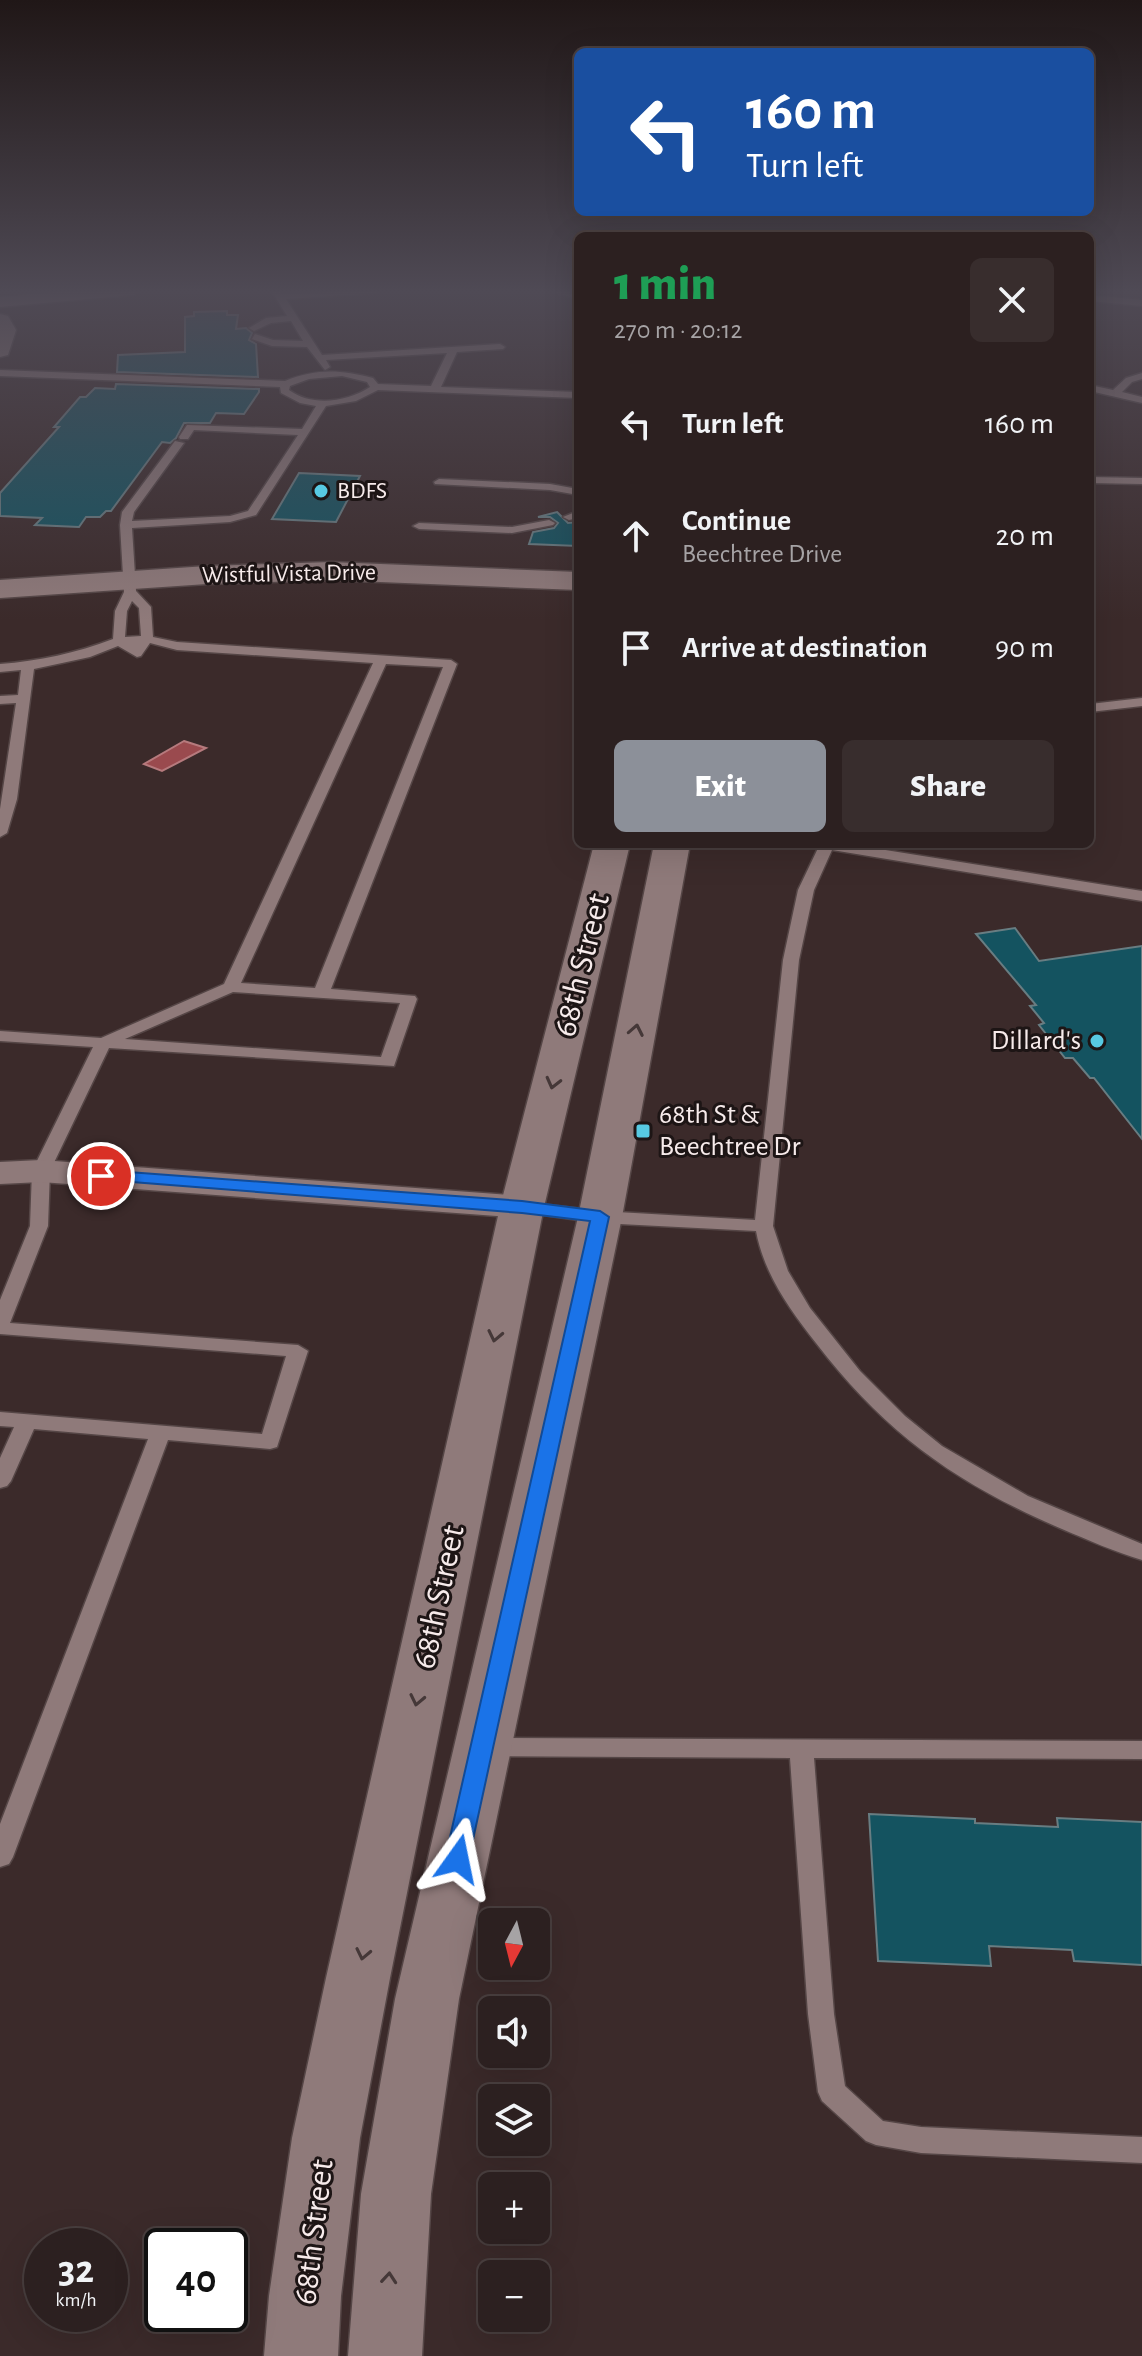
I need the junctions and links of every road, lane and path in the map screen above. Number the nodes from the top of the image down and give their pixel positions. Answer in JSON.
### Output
{"nodes":[{"id":1,"x":312,"y":400,"type":"edge"},
{"id":2,"x":338,"y":400,"type":"edge"},
{"id":3,"x":324,"y":402,"type":"junction"},
{"id":4,"x":305,"y":432,"type":"junction"},
{"id":5,"x":1094,"y":480,"type":"edge"},
{"id":6,"x":1142,"y":481,"type":"edge"},
{"id":7,"x":439,"y":482,"type":"dead end"},
{"id":8,"x":574,"y":491,"type":"edge"},
{"id":9,"x":549,"y":523,"type":"dead end"},
{"id":10,"x":126,"y":525,"type":"junction"},
{"id":11,"x":419,"y":526,"type":"dead end"},
{"id":12,"x":574,"y":581,"type":"edge"},
{"id":13,"x":129,"y":586,"type":"junction"},
{"id":14,"x":0,"y":589,"type":"edge"},
{"id":15,"x":0,"y":600,"type":"edge"},
{"id":16,"x":574,"y":600,"type":"edge"},
{"id":17,"x":147,"y":639,"type":"junction"},
{"id":18,"x":119,"y":641,"type":"junction"},
{"id":19,"x":137,"y":653,"type":"junction"},
{"id":20,"x":267,"y":653,"type":"junction"},
{"id":21,"x":381,"y":660,"type":"junction"},
{"id":22,"x":28,"y":666,"type":"junction"},
{"id":23,"x":0,"y":668,"type":"edge"},
{"id":24,"x":23,"y":699,"type":"junction"},
{"id":25,"x":0,"y":700,"type":"edge"},
{"id":26,"x":1142,"y":702,"type":"edge"},
{"id":27,"x":1094,"y":708,"type":"edge"},
{"id":28,"x":0,"y":833,"type":"edge"},
{"id":29,"x":611,"y":848,"type":"edge"},
{"id":30,"x":671,"y":848,"type":"edge"},
{"id":31,"x":826,"y":848,"type":"edge"},
{"id":32,"x":846,"y":848,"type":"edge"},
{"id":33,"x":1142,"y":896,"type":"edge"},
{"id":34,"x":231,"y":987,"type":"junction"},
{"id":35,"x":321,"y":993,"type":"junction"},
{"id":36,"x":0,"y":1036,"type":"edge"},
{"id":37,"x":103,"y":1043,"type":"junction"},
{"id":38,"x":41,"y":1171,"type":"junction"},
{"id":39,"x":0,"y":1173,"type":"edge"},
{"id":40,"x":522,"y":1207,"type":"junction"},
{"id":41,"x":600,"y":1217,"type":"junction"},
{"id":42,"x":764,"y":1226,"type":"junction"},
{"id":43,"x":0,"y":1326,"type":"edge"},
{"id":44,"x":0,"y":1419,"type":"edge"},
{"id":45,"x":27,"y":1422,"type":"junction"},
{"id":46,"x":160,"y":1433,"type":"junction"},
{"id":47,"x":0,"y":1481,"type":"edge"},
{"id":48,"x":1142,"y":1552,"type":"edge"},
{"id":49,"x":482,"y":1747,"type":"junction"},
{"id":50,"x":801,"y":1749,"type":"junction"},
{"id":51,"x":1142,"y":1750,"type":"edge"},
{"id":52,"x":0,"y":1857,"type":"edge"},
{"id":53,"x":1142,"y":2150,"type":"edge"},
{"id":54,"x":301,"y":2356,"type":"edge"},
{"id":55,"x":385,"y":2356,"type":"edge"}],
"edges":[{"from":1,"to":3,"type":"lane"},
{"from":2,"to":3,"type":"lane"},
{"from":3,"to":4,"type":"lane"},
{"from":4,"to":10,"type":"lane"},
{"from":4,"to":10,"type":"lane"},
{"from":5,"to":6,"type":"lane"},
{"from":7,"to":8,"type":"lane"},
{"from":9,"to":11,"type":"lane"},
{"from":10,"to":13,"type":"lane"},
{"from":12,"to":13,"type":"street","name":"Wistful Vista Drive"},
{"from":13,"to":14,"type":"street","name":"Wistful Vista Drive"},
{"from":13,"to":15,"type":"street","name":"Wistful Vista Drive"},
{"from":13,"to":16,"type":"street","name":"Wistful Vista Drive"},
{"from":13,"to":17,"type":"lane"},
{"from":13,"to":18,"type":"lane"},
{"from":17,"to":18,"type":"lane"},
{"from":17,"to":19,"type":"lane"},
{"from":17,"to":20,"type":"lane"},
{"from":18,"to":19,"type":"lane"},
{"from":18,"to":22,"type":"lane"},
{"from":19,"to":20,"type":"lane"},
{"from":19,"to":22,"type":"lane"},
{"from":20,"to":21,"type":"lane"},
{"from":21,"to":34,"type":"lane"},
{"from":21,"to":35,"type":"lane"},
{"from":22,"to":23,"type":"lane"},
{"from":22,"to":24,"type":"lane"},
{"from":24,"to":25,"type":"lane"},
{"from":24,"to":28,"type":"lane"},
{"from":26,"to":27,"type":"lane"},
{"from":29,"to":40,"type":"street","name":"68th Street","one_way":true},
{"from":41,"to":30,"type":"street","name":"68th Street","one_way":true},
{"from":31,"to":42,"type":"lane"},
{"from":32,"to":33,"type":"lane"},
{"from":34,"to":35,"type":"lane"},
{"from":34,"to":37,"type":"lane"},
{"from":35,"to":37,"type":"lane"},
{"from":36,"to":37,"type":"lane"},
{"from":37,"to":38,"type":"lane"},
{"from":38,"to":39,"type":"street"},
{"from":38,"to":40,"type":"street"},
{"from":38,"to":43,"type":"lane"},
{"from":40,"to":41,"type":"lane"},
{"from":40,"to":54,"type":"street","name":"68th Street","one_way":true},
{"from":41,"to":42,"type":"lane"},
{"from":41,"to":49,"type":"street","name":"68th Street"},
{"from":42,"to":48,"type":"lane"},
{"from":43,"to":46,"type":"lane"},
{"from":44,"to":45,"type":"lane"},
{"from":45,"to":46,"type":"lane"},
{"from":45,"to":47,"type":"lane"},
{"from":46,"to":52,"type":"lane"},
{"from":49,"to":50,"type":"lane"},
{"from":55,"to":49,"type":"street","name":"68th Street","one_way":true},
{"from":50,"to":51,"type":"lane"},
{"from":50,"to":53,"type":"lane"}]}
